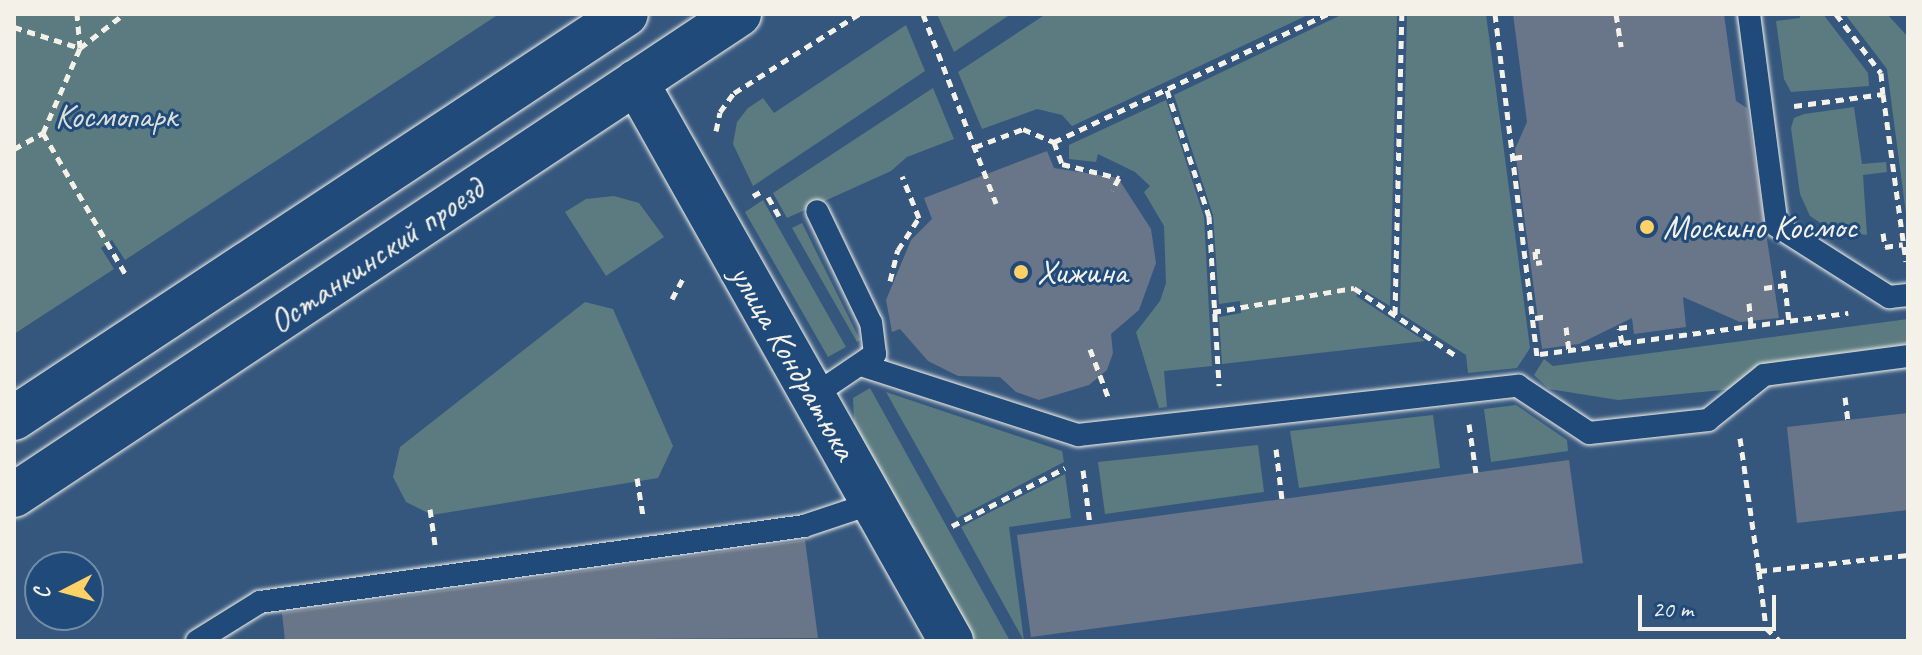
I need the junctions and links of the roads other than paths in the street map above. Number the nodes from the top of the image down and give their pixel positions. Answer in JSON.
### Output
{"nodes":[{"id":1,"x":626,"y":14,"type":"edge"},
{"id":2,"x":739,"y":14,"type":"edge"},
{"id":3,"x":1749,"y":14,"type":"edge"},
{"id":4,"x":636,"y":82,"type":"junction"},
{"id":5,"x":817,"y":211,"type":"dead end"},
{"id":6,"x":1898,"y":296,"type":"edge"},
{"id":7,"x":1908,"y":356,"type":"edge"},
{"id":8,"x":864,"y":366,"type":"junction"},
{"id":9,"x":813,"y":396,"type":"junction"},
{"id":10,"x":14,"y":418,"type":"edge"},
{"id":11,"x":14,"y":495,"type":"edge"},
{"id":12,"x":876,"y":502,"type":"junction"},
{"id":13,"x":197,"y":641,"type":"edge"},
{"id":14,"x":951,"y":641,"type":"edge"}],
"edges":[{"from":1,"to":10,"type":"main road","name":"Останкинский проезд"},
{"from":2,"to":4,"type":"main road","name":"Останкинский проезд"},
{"from":3,"to":6,"type":"lane"},
{"from":4,"to":9,"type":"main road","name":"улица Кондратюка"},
{"from":4,"to":11,"type":"main road","name":"Останкинский проезд"},
{"from":5,"to":8,"type":"lane"},
{"from":7,"to":8,"type":"lane"},
{"from":8,"to":9,"type":"lane"},
{"from":9,"to":12,"type":"main road","name":"улица Кондратюка"},
{"from":12,"to":13,"type":"lane"},
{"from":12,"to":14,"type":"main road","name":"улица Кондратюка"}]}
